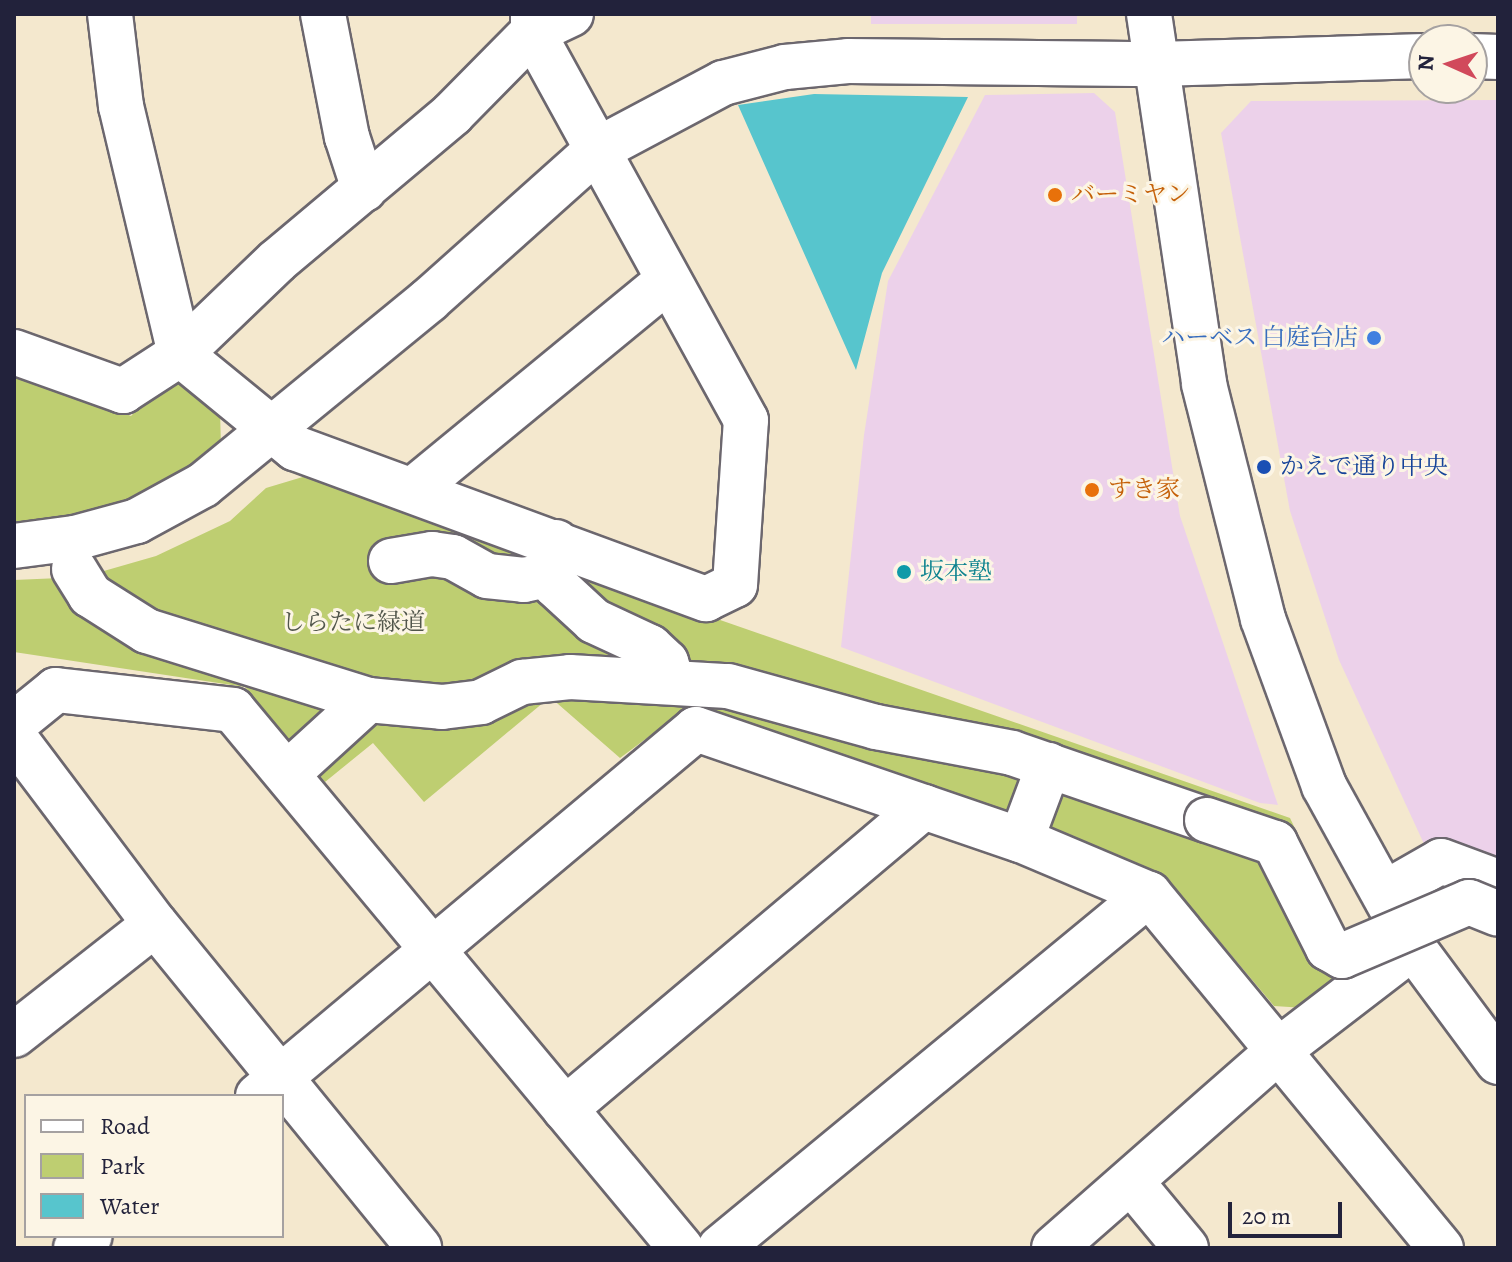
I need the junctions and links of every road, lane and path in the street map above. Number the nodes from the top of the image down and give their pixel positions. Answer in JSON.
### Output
{"nodes":[{"id":1,"x":110,"y":14,"type":"edge"},
{"id":2,"x":323,"y":14,"type":"edge"},
{"id":3,"x":1149,"y":14,"type":"edge"},
{"id":4,"x":546,"y":20,"type":"edge"},
{"id":5,"x":1408,"y":56,"type":"edge"},
{"id":6,"x":1157,"y":64,"type":"junction"},
{"id":7,"x":597,"y":150,"type":"junction"},
{"id":8,"x":364,"y":189,"type":"junction"},
{"id":9,"x":667,"y":281,"type":"junction"},
{"id":10,"x":14,"y":352,"type":"edge"},
{"id":11,"x":180,"y":354,"type":"junction"},
{"id":12,"x":274,"y":431,"type":"junction"},
{"id":13,"x":414,"y":489,"type":"junction"},
{"id":14,"x":14,"y":546,"type":"edge"},
{"id":15,"x":552,"y":559,"type":"junction"},
{"id":16,"x":391,"y":561,"type":"dead end"},
{"id":17,"x":74,"y":569,"type":"dead end"},
{"id":18,"x":672,"y":681,"type":"junction"},
{"id":19,"x":756,"y":695,"type":"junction"},
{"id":20,"x":368,"y":700,"type":"junction"},
{"id":21,"x":14,"y":724,"type":"edge"},
{"id":22,"x":14,"y":737,"type":"edge"},
{"id":23,"x":739,"y":744,"type":"junction"},
{"id":24,"x":1049,"y":765,"type":"junction"},
{"id":25,"x":288,"y":773,"type":"junction"},
{"id":26,"x":924,"y":807,"type":"junction"},
{"id":27,"x":1021,"y":840,"type":"junction"},
{"id":28,"x":1498,"y":882,"type":"edge"},
{"id":29,"x":1385,"y":893,"type":"junction"},
{"id":30,"x":1149,"y":894,"type":"junction"},
{"id":31,"x":1498,"y":914,"type":"edge"},
{"id":32,"x":155,"y":924,"type":"junction"},
{"id":33,"x":1413,"y":947,"type":"junction"},
{"id":34,"x":432,"y":952,"type":"junction"},
{"id":35,"x":14,"y":1035,"type":"edge"},
{"id":36,"x":1279,"y":1050,"type":"junction"},
{"id":37,"x":1498,"y":1062,"type":"edge"},
{"id":38,"x":269,"y":1086,"type":"edge"},
{"id":39,"x":284,"y":1103,"type":"edge"},
{"id":40,"x":565,"y":1109,"type":"junction"},
{"id":41,"x":1133,"y":1184,"type":"junction"},
{"id":42,"x":411,"y":1245,"type":"edge"},
{"id":43,"x":681,"y":1248,"type":"edge"},
{"id":44,"x":720,"y":1248,"type":"edge"},
{"id":45,"x":1054,"y":1248,"type":"edge"},
{"id":46,"x":1186,"y":1248,"type":"edge"},
{"id":47,"x":1441,"y":1248,"type":"edge"}],
"edges":[{"from":1,"to":11,"type":"street"},
{"from":2,"to":8,"type":"street"},
{"from":3,"to":6,"type":"street"},
{"from":4,"to":7,"type":"street"},
{"from":4,"to":8,"type":"street"},
{"from":5,"to":6,"type":"street"},
{"from":6,"to":7,"type":"street"},
{"from":6,"to":29,"type":"street"},
{"from":7,"to":9,"type":"street"},
{"from":7,"to":12,"type":"street"},
{"from":8,"to":11,"type":"street"},
{"from":9,"to":13,"type":"street"},
{"from":9,"to":15,"type":"street"},
{"from":10,"to":11,"type":"street"},
{"from":11,"to":12,"type":"street"},
{"from":12,"to":13,"type":"street"},
{"from":12,"to":14,"type":"street"},
{"from":13,"to":15,"type":"street"},
{"from":15,"to":16,"type":"street"},
{"from":15,"to":18,"type":"street"},
{"from":17,"to":20,"type":"street"},
{"from":18,"to":19,"type":"street"},
{"from":18,"to":20,"type":"street"},
{"from":19,"to":23,"type":"street"},
{"from":19,"to":24,"type":"street"},
{"from":20,"to":25,"type":"street"},
{"from":21,"to":25,"type":"street"},
{"from":22,"to":32,"type":"street"},
{"from":23,"to":26,"type":"street"},
{"from":23,"to":34,"type":"street"},
{"from":24,"to":27,"type":"street"},
{"from":24,"to":31,"type":"street","bridge":true},
{"from":25,"to":34,"type":"street"},
{"from":26,"to":27,"type":"street"},
{"from":26,"to":40,"type":"street"},
{"from":27,"to":30,"type":"street"},
{"from":28,"to":29,"type":"street"},
{"from":29,"to":33,"type":"street"},
{"from":30,"to":36,"type":"street"},
{"from":30,"to":44,"type":"street"},
{"from":32,"to":35,"type":"street"},
{"from":32,"to":38,"type":"street"},
{"from":33,"to":36,"type":"street"},
{"from":33,"to":37,"type":"street"},
{"from":34,"to":38,"type":"street"},
{"from":34,"to":40,"type":"street"},
{"from":36,"to":41,"type":"street"},
{"from":36,"to":47,"type":"street"},
{"from":39,"to":42,"type":"street"},
{"from":40,"to":43,"type":"street"},
{"from":41,"to":45,"type":"street"},
{"from":41,"to":46,"type":"street"}]}
